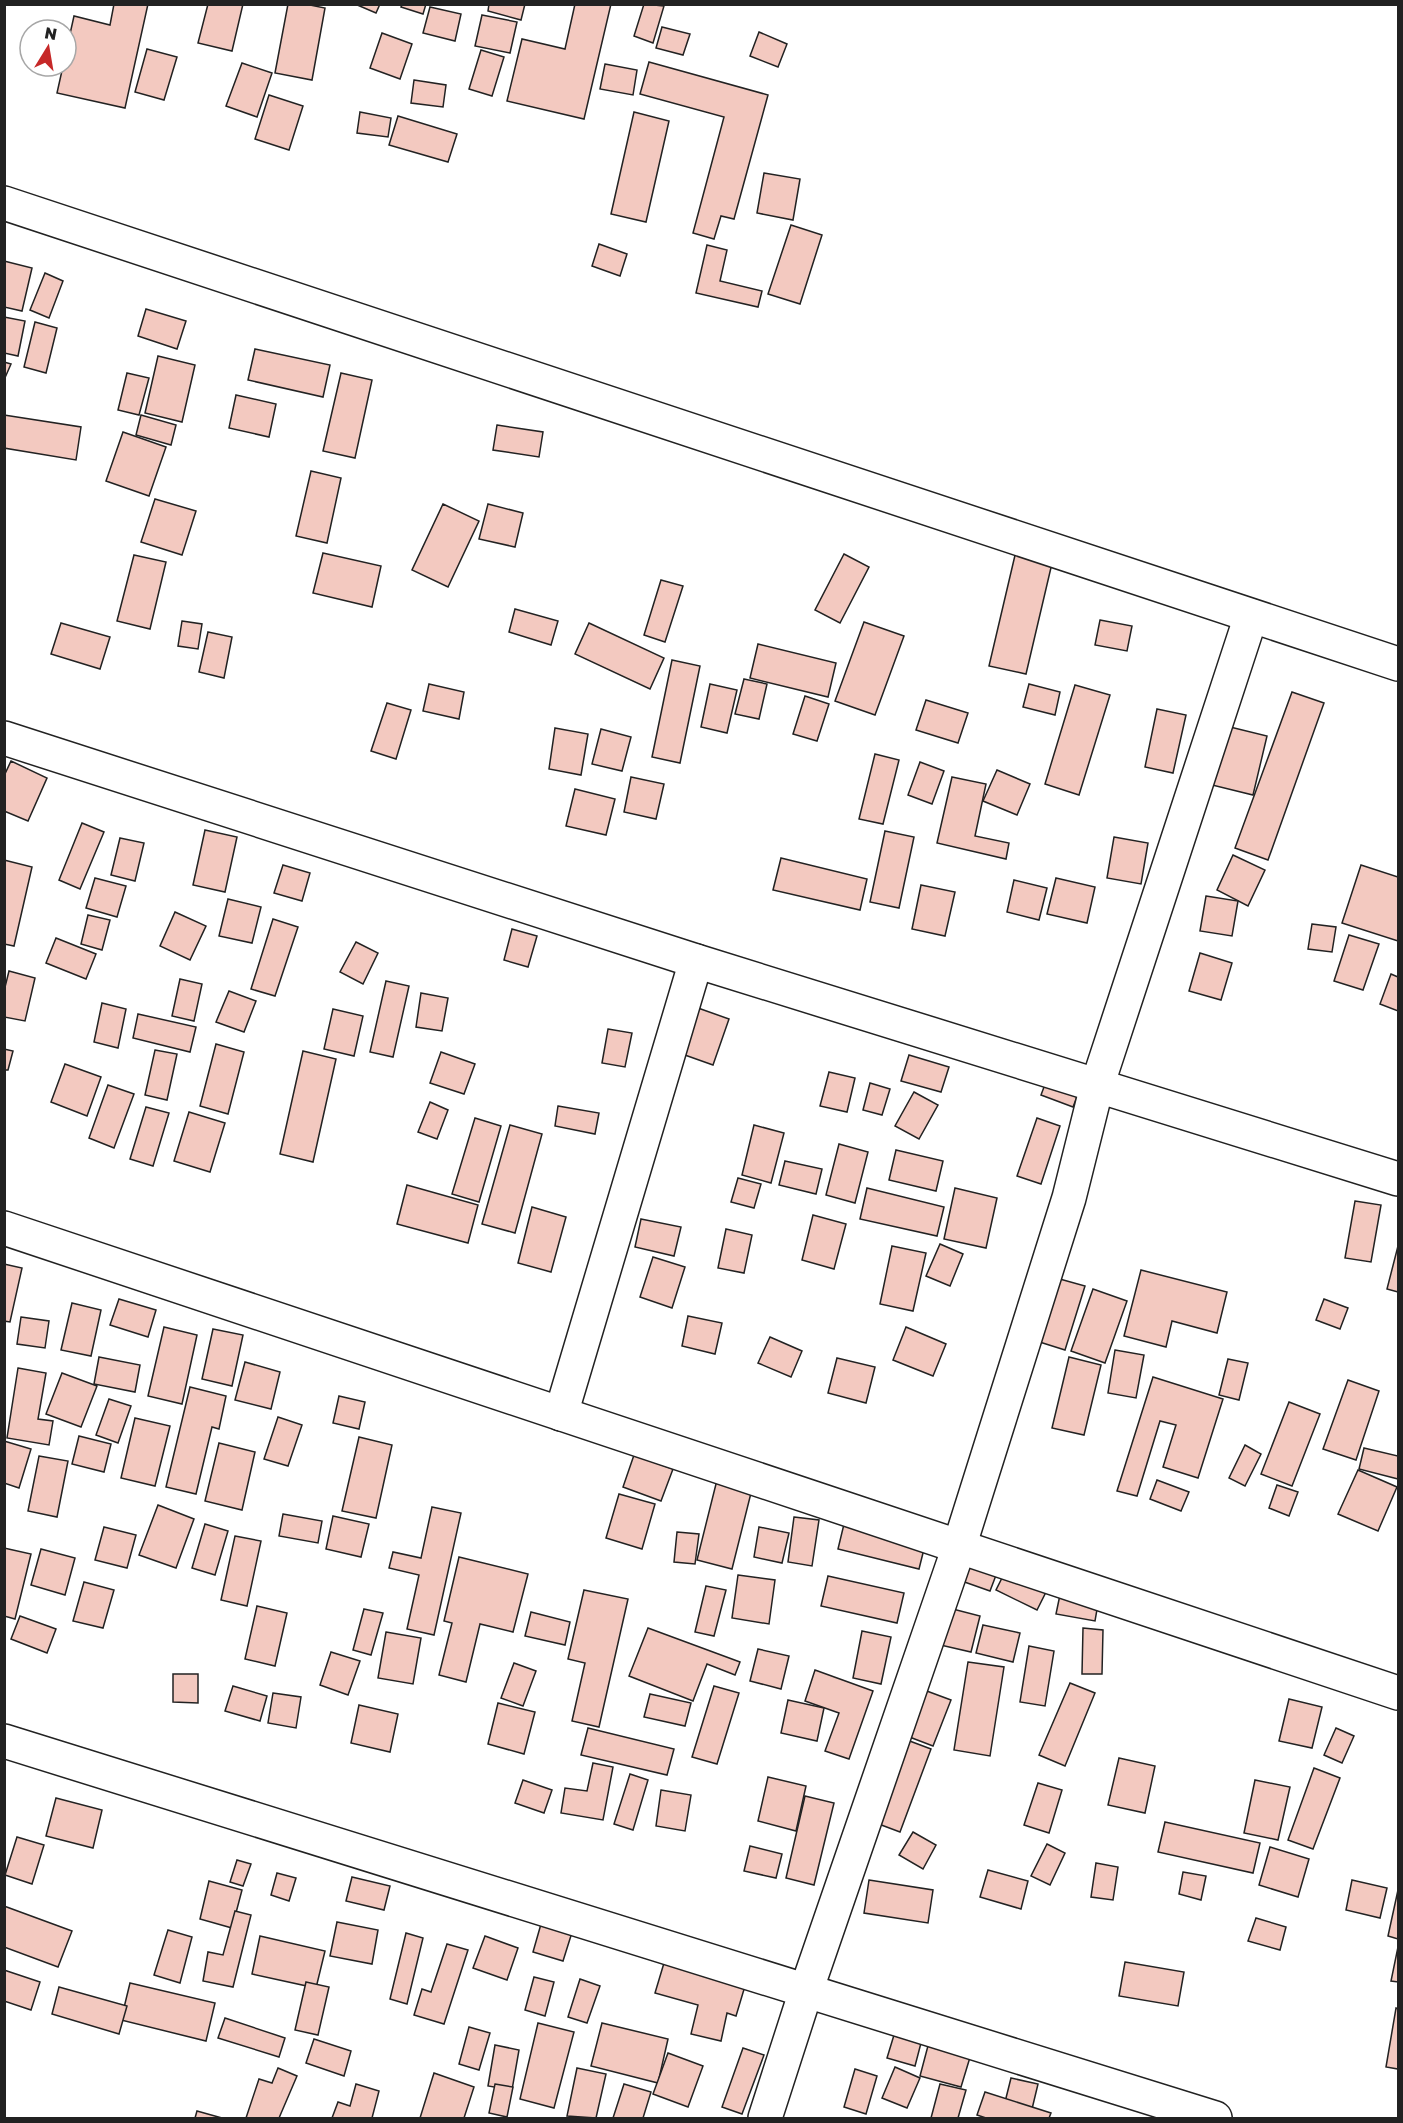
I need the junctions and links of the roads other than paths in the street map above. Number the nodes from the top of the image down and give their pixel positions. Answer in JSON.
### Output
{"nodes":[{"id":1,"x":4,"y":203,"type":"edge"},
{"id":2,"x":1251,"y":616,"type":"junction"},
{"id":3,"x":1398,"y":664,"type":"edge"},
{"id":4,"x":4,"y":738,"type":"edge"},
{"id":5,"x":696,"y":961,"type":"junction"},
{"id":6,"x":1097,"y":1086,"type":"junction"},
{"id":7,"x":1398,"y":1179,"type":"edge"},
{"id":8,"x":4,"y":1228,"type":"edge"},
{"id":9,"x":561,"y":1414,"type":"junction"},
{"id":10,"x":959,"y":1547,"type":"junction"},
{"id":11,"x":1398,"y":1693,"type":"edge"},
{"id":12,"x":4,"y":1741,"type":"edge"},
{"id":13,"x":806,"y":1991,"type":"junction"},
{"id":14,"x":765,"y":2118,"type":"edge"},
{"id":15,"x":1215,"y":2118,"type":"edge"}],
"edges":[{"from":1,"to":2,"type":"street"},
{"from":2,"to":3,"type":"street"},
{"from":2,"to":6,"type":"street"},
{"from":4,"to":5,"type":"street"},
{"from":5,"to":6,"type":"street"},
{"from":5,"to":9,"type":"street"},
{"from":6,"to":7,"type":"street"},
{"from":6,"to":10,"type":"street"},
{"from":8,"to":9,"type":"street"},
{"from":9,"to":10,"type":"street"},
{"from":10,"to":11,"type":"street"},
{"from":10,"to":13,"type":"street"},
{"from":12,"to":13,"type":"street"},
{"from":13,"to":14,"type":"street"},
{"from":13,"to":15,"type":"street"}]}
